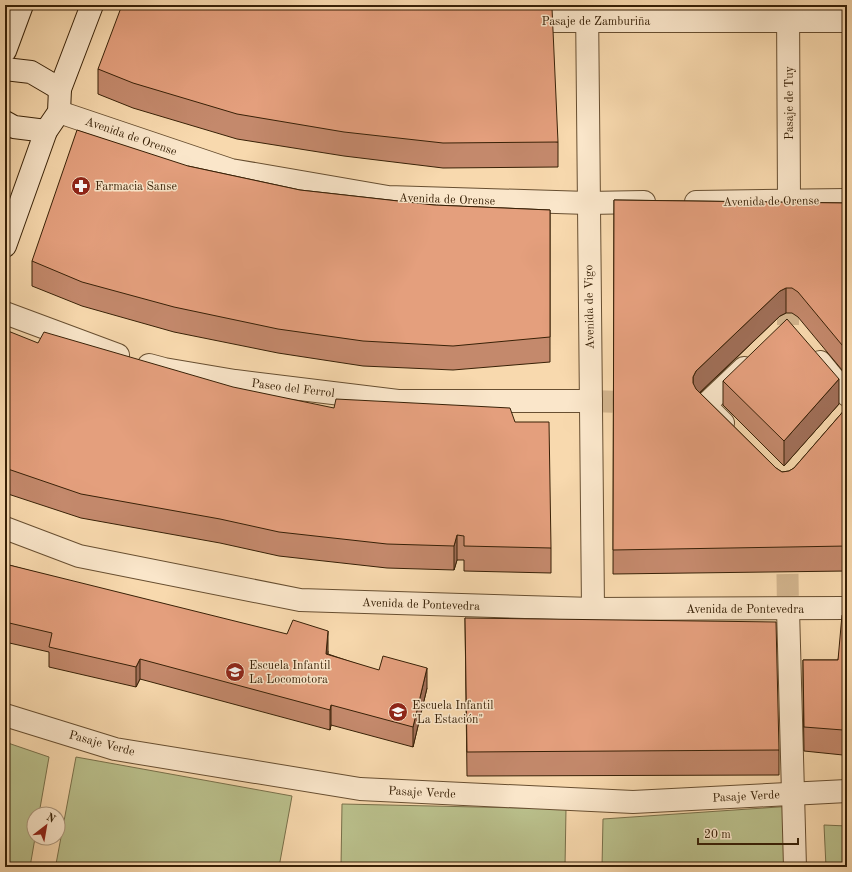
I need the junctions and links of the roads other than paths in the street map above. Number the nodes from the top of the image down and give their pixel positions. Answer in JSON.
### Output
{"nodes":[{"id":1,"x":22,"y":5,"type":"edge"},
{"id":2,"x":92,"y":5,"type":"edge"},
{"id":3,"x":587,"y":13,"type":"edge"},
{"id":4,"x":788,"y":13,"type":"edge"},
{"id":5,"x":500,"y":21,"type":"edge"},
{"id":6,"x":847,"y":21,"type":"edge"},
{"id":7,"x":5,"y":51,"type":"edge"},
{"id":8,"x":5,"y":69,"type":"edge"},
{"id":9,"x":60,"y":89,"type":"junction"},
{"id":10,"x":59,"y":112,"type":"junction"},
{"id":11,"x":5,"y":122,"type":"edge"},
{"id":12,"x":46,"y":131,"type":"junction"},
{"id":13,"x":847,"y":200,"type":"edge"},
{"id":14,"x":789,"y":201,"type":"junction"},
{"id":15,"x":588,"y":203,"type":"junction"},
{"id":16,"x":5,"y":246,"type":"edge"},
{"id":17,"x":5,"y":313,"type":"edge"},
{"id":18,"x":808,"y":348,"type":"edge"},
{"id":19,"x":760,"y":352,"type":"edge"},
{"id":20,"x":847,"y":395,"type":"edge"},
{"id":21,"x":591,"y":401,"type":"junction"},
{"id":22,"x":737,"y":437,"type":"edge"},
{"id":23,"x":5,"y":528,"type":"edge"},
{"id":24,"x":847,"y":608,"type":"edge"},
{"id":25,"x":593,"y":609,"type":"junction"},
{"id":26,"x":788,"y":609,"type":"junction"},
{"id":27,"x":5,"y":715,"type":"edge"},
{"id":28,"x":847,"y":791,"type":"edge"},
{"id":29,"x":793,"y":794,"type":"junction"},
{"id":30,"x":795,"y":867,"type":"edge"}],
"edges":[{"from":1,"to":7,"type":"street"},
{"from":2,"to":9,"type":"street"},
{"from":3,"to":4,"type":"street","name":"Pasaje de Zamburiña"},
{"from":3,"to":5,"type":"street","name":"Pasaje de Zamburiña"},
{"from":3,"to":15,"type":"street","name":"Avenida de Vigo"},
{"from":4,"to":6,"type":"street","name":"Pasaje de Zamburiña"},
{"from":4,"to":14,"type":"street","name":"Pasaje de Tuy"},
{"from":8,"to":9,"type":"street"},
{"from":9,"to":10,"type":"street"},
{"from":10,"to":12,"type":"street"},
{"from":10,"to":15,"type":"street","name":"Avenida de Orense"},
{"from":11,"to":12,"type":"street"},
{"from":12,"to":16,"type":"street"},
{"from":13,"to":14,"type":"street","name":"Avenida de Orense"},
{"from":14,"to":15,"type":"street","name":"Avenida de Orense"},
{"from":15,"to":21,"type":"street","name":"Avenida de Vigo"},
{"from":17,"to":21,"type":"street","name":"Paseo del Ferrol"},
{"from":18,"to":20,"type":"street"},
{"from":19,"to":22,"type":"street"},
{"from":21,"to":25,"type":"street","name":"Avenida de Vigo"},
{"from":23,"to":25,"type":"street","name":"Avenida de Pontevedra"},
{"from":24,"to":26,"type":"street","name":"Avenida de Pontevedra"},
{"from":25,"to":26,"type":"street","name":"Avenida de Pontevedra"},
{"from":26,"to":29,"type":"street"},
{"from":27,"to":29,"type":"street","name":"Pasaje Verde"},
{"from":28,"to":29,"type":"street","name":"Pasaje Verde"},
{"from":29,"to":30,"type":"street"}]}
